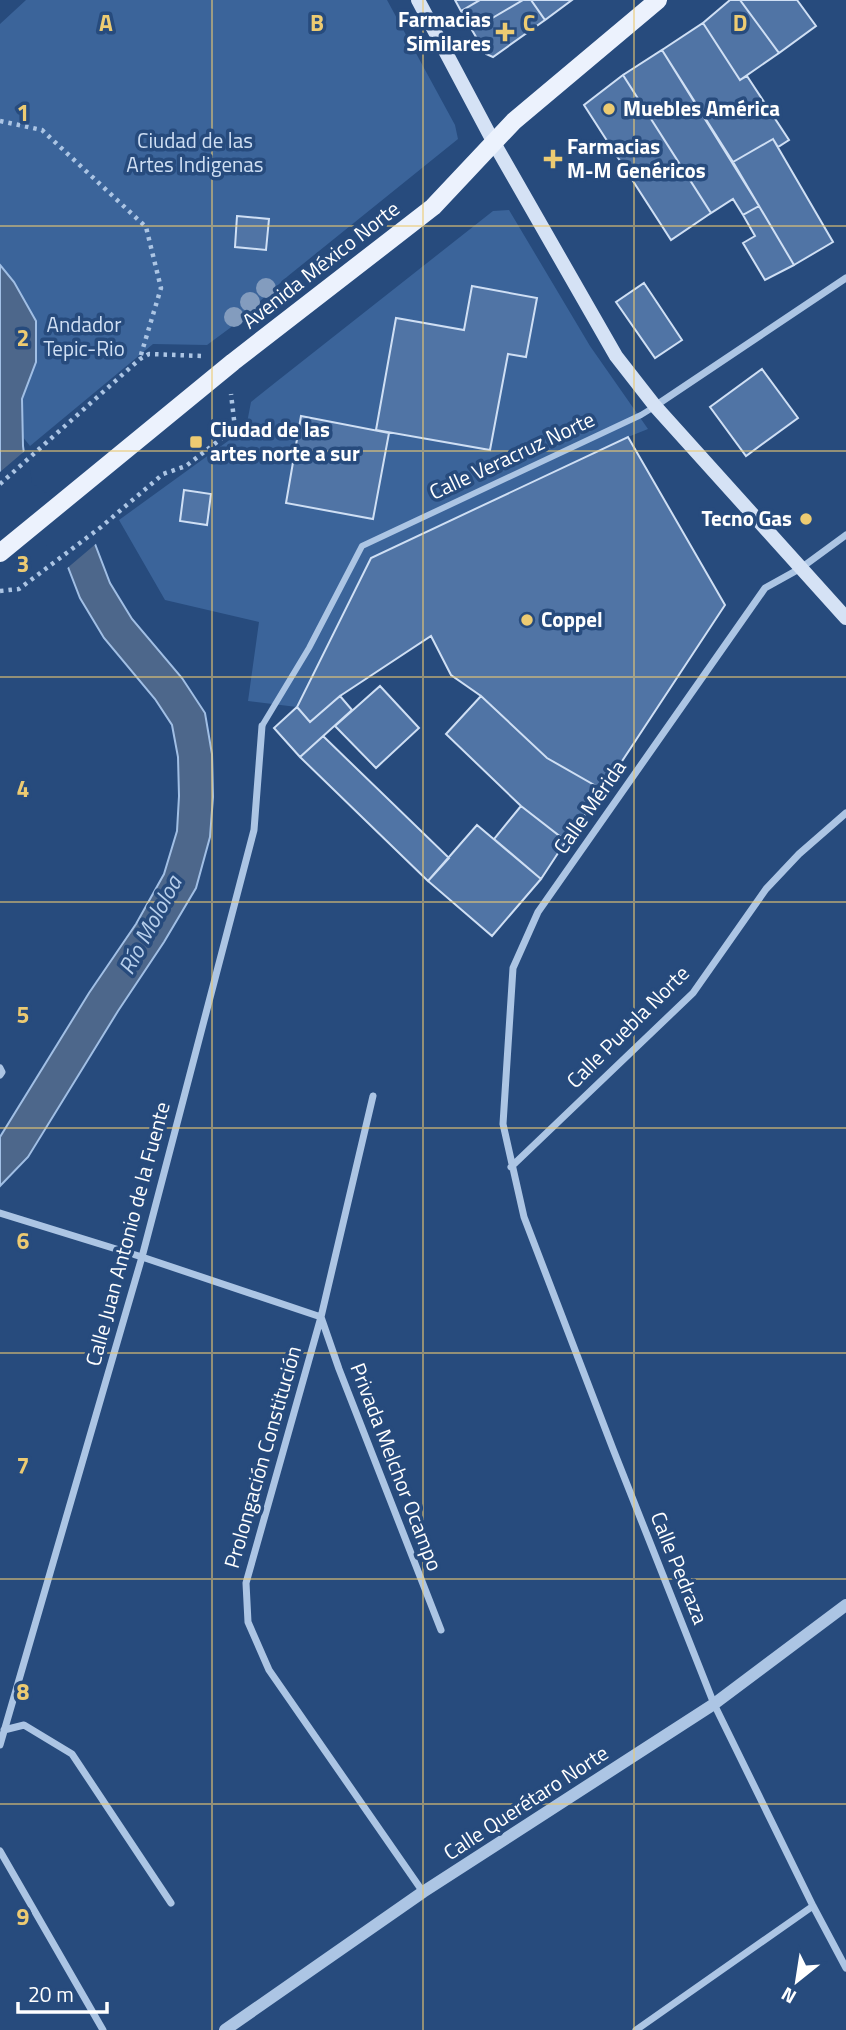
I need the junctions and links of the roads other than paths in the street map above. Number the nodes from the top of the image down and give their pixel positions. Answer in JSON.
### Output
{"nodes":[{"id":1,"x":418,"y":0,"type":"edge"},
{"id":2,"x":658,"y":0,"type":"edge"},
{"id":3,"x":494,"y":143,"type":"junction"},
{"id":4,"x":846,"y":278,"type":"edge"},
{"id":5,"x":655,"y":406,"type":"junction"},
{"id":6,"x":846,"y":535,"type":"edge"},
{"id":7,"x":5,"y":548,"type":"edge"},
{"id":8,"x":801,"y":568,"type":"junction"},
{"id":9,"x":846,"y":618,"type":"edge"},
{"id":10,"x":262,"y":726,"type":"joint"},
{"id":11,"x":846,"y":813,"type":"edge"},
{"id":12,"x":0,"y":1068,"type":"edge"},
{"id":13,"x":0,"y":1075,"type":"edge"},
{"id":14,"x":373,"y":1096,"type":"dead end"},
{"id":15,"x":511,"y":1167,"type":"junction"},
{"id":16,"x":2,"y":1216,"type":"edge"},
{"id":17,"x":142,"y":1257,"type":"junction"},
{"id":18,"x":321,"y":1317,"type":"junction"},
{"id":19,"x":846,"y":1605,"type":"edge"},
{"id":20,"x":441,"y":1630,"type":"dead end"},
{"id":21,"x":714,"y":1704,"type":"junction"},
{"id":22,"x":4,"y":1730,"type":"junction"},
{"id":23,"x":0,"y":1745,"type":"edge"},
{"id":24,"x":0,"y":1851,"type":"edge"},
{"id":25,"x":423,"y":1892,"type":"junction"},
{"id":26,"x":171,"y":1903,"type":"dead end"},
{"id":27,"x":813,"y":1906,"type":"junction"},
{"id":28,"x":846,"y":1968,"type":"edge"},
{"id":29,"x":103,"y":2030,"type":"edge"},
{"id":30,"x":225,"y":2030,"type":"edge"},
{"id":31,"x":636,"y":2030,"type":"edge"}],
"edges":[{"from":1,"to":3,"type":"main road"},
{"from":2,"to":3,"type":"main road","name":"Avenida México Norte"},
{"from":3,"to":5,"type":"main road"},
{"from":3,"to":7,"type":"main road","name":"Avenida México Norte"},
{"from":4,"to":5,"type":"street","name":"Calle Veracruz Norte"},
{"from":5,"to":8,"type":"main road"},
{"from":5,"to":10,"type":"street","name":"Calle Veracruz Norte"},
{"from":6,"to":8,"type":"street","name":"Calle Mérida"},
{"from":8,"to":9,"type":"main road"},
{"from":8,"to":15,"type":"street","name":"Calle Mérida"},
{"from":10,"to":17,"type":"street","name":"Calle Juan Antonio de la Fuente"},
{"from":11,"to":15,"type":"street","name":"Calle Puebla Norte"},
{"from":12,"to":13,"type":"street"},
{"from":14,"to":18,"type":"street","name":"Prolongación Constitución"},
{"from":15,"to":21,"type":"street","name":"Calle Pedraza"},
{"from":16,"to":17,"type":"street"},
{"from":17,"to":18,"type":"street"},
{"from":17,"to":22,"type":"street","name":"Calle Juan Antonio de la Fuente"},
{"from":18,"to":20,"type":"street","name":"Privada Melchor Ocampo"},
{"from":18,"to":25,"type":"street","name":"Prolongación Constitución"},
{"from":19,"to":21,"type":"street","name":"Calle Querétaro Norte"},
{"from":21,"to":25,"type":"street","name":"Calle Querétaro Norte"},
{"from":21,"to":27,"type":"street","name":"Calle Pedraza"},
{"from":22,"to":23,"type":"street","name":"Calle Juan Antonio de la Fuente"},
{"from":22,"to":26,"type":"street"},
{"from":24,"to":29,"type":"street"},
{"from":25,"to":30,"type":"street","name":"Calle Querétaro Norte"},
{"from":27,"to":28,"type":"street","name":"Calle Pedraza"},
{"from":27,"to":31,"type":"street"}]}
